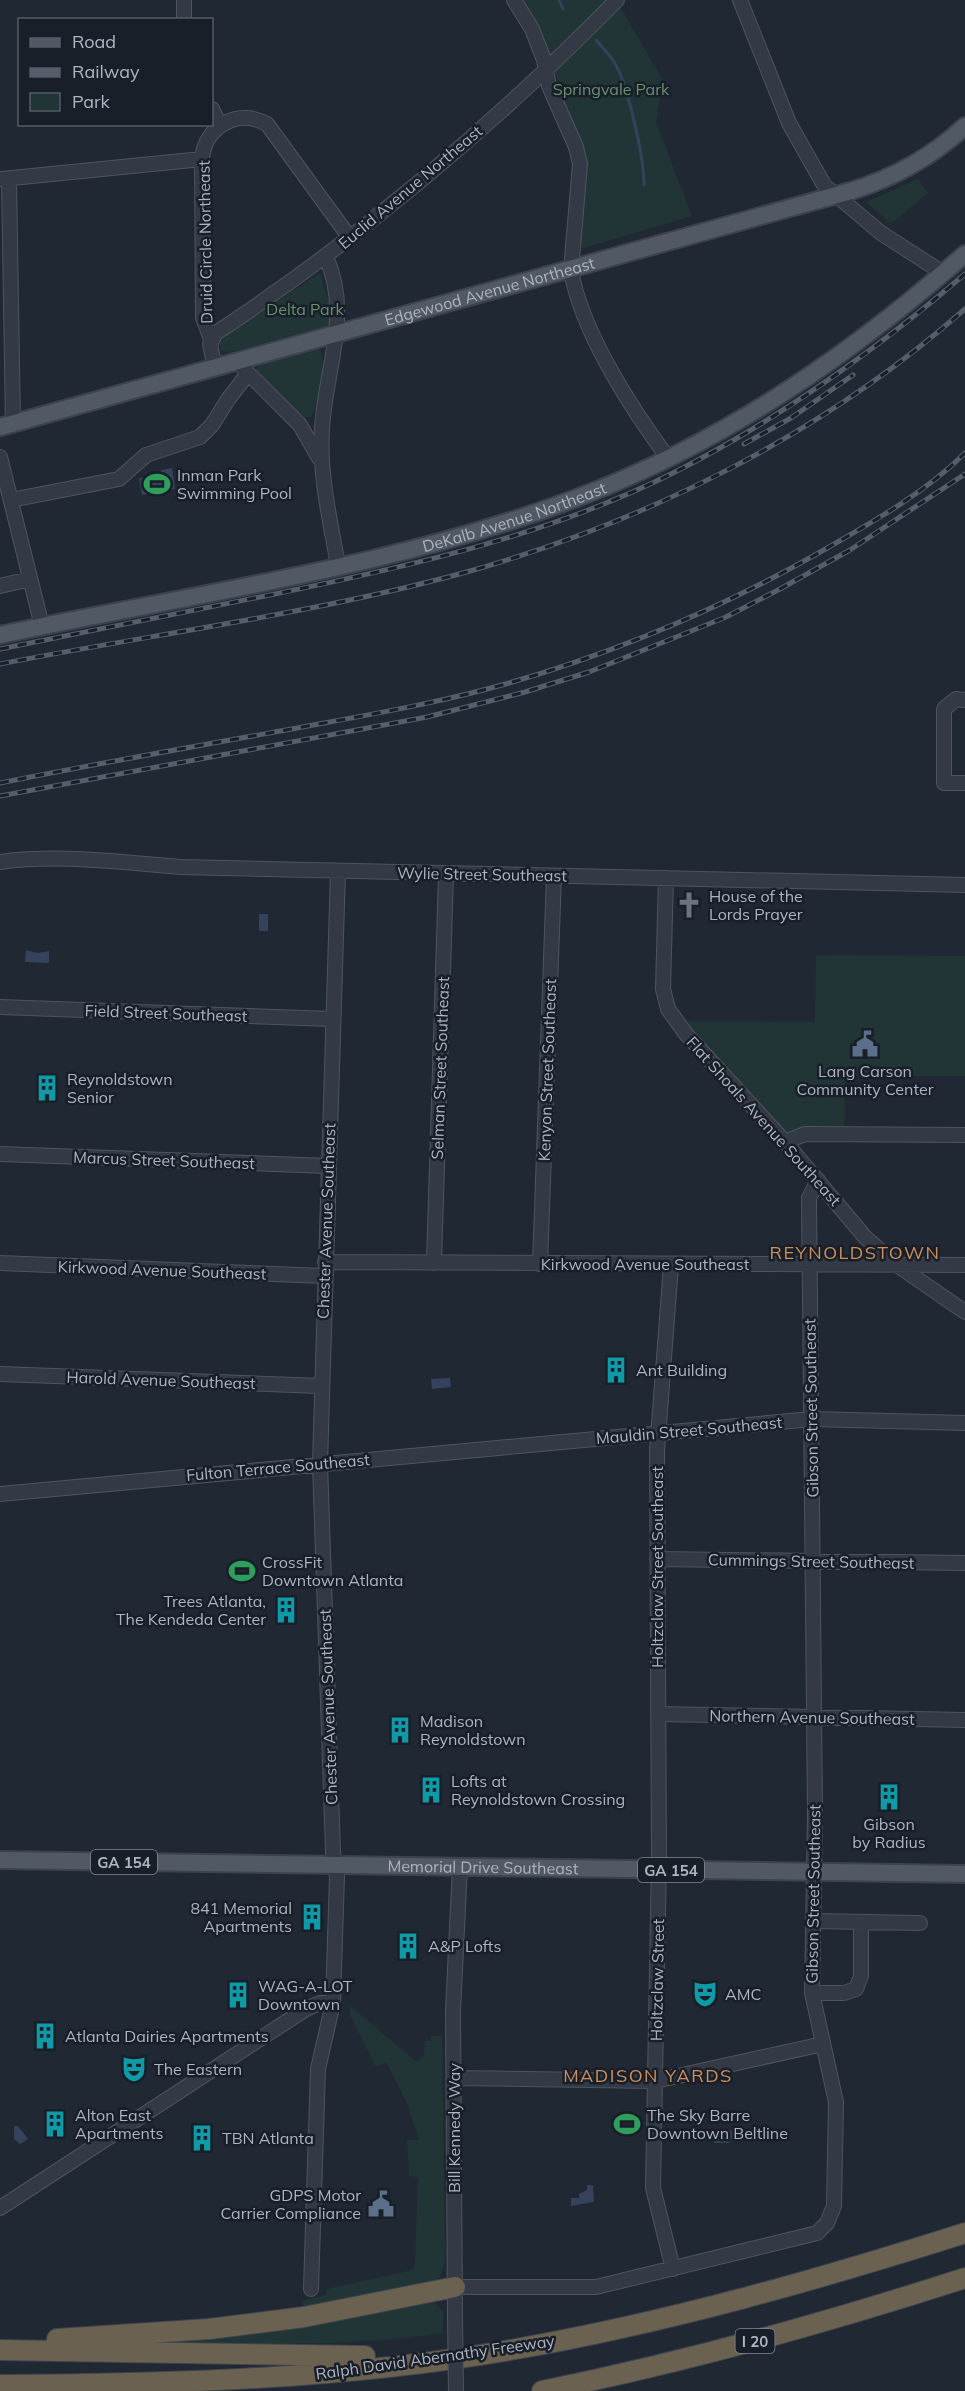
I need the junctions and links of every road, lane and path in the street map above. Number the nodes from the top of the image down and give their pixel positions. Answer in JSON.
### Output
{"nodes":[{"id":1,"x":184,"y":0,"type":"edge"},
{"id":2,"x":514,"y":0,"type":"edge"},
{"id":3,"x":617,"y":0,"type":"edge"},
{"id":4,"x":740,"y":0,"type":"edge"},
{"id":5,"x":184,"y":18,"type":"edge"},
{"id":6,"x":547,"y":72,"type":"junction"},
{"id":7,"x":213,"y":111,"type":"edge"},
{"id":8,"x":220,"y":126,"type":"junction"},
{"id":9,"x":965,"y":126,"type":"edge"},
{"id":10,"x":202,"y":159,"type":"junction"},
{"id":11,"x":5,"y":179,"type":"edge"},
{"id":12,"x":834,"y":196,"type":"junction"},
{"id":13,"x":350,"y":238,"type":"junction"},
{"id":14,"x":965,"y":254,"type":"edge"},
{"id":15,"x":326,"y":257,"type":"junction"},
{"id":16,"x":571,"y":270,"type":"junction"},
{"id":17,"x":943,"y":273,"type":"junction"},
{"id":18,"x":338,"y":335,"type":"junction"},
{"id":19,"x":211,"y":339,"type":"junction"},
{"id":20,"x":215,"y":368,"type":"junction"},
{"id":21,"x":243,"y":368,"type":"junction"},
{"id":22,"x":7,"y":426,"type":"edge"},
{"id":23,"x":0,"y":457,"type":"edge"},
{"id":24,"x":668,"y":458,"type":"junction"},
{"id":25,"x":321,"y":462,"type":"junction"},
{"id":26,"x":11,"y":500,"type":"junction"},
{"id":27,"x":338,"y":565,"type":"junction"},
{"id":28,"x":30,"y":579,"type":"junction"},
{"id":29,"x":0,"y":586,"type":"edge"},
{"id":30,"x":42,"y":626,"type":"junction"},
{"id":31,"x":0,"y":635,"type":"edge"},
{"id":32,"x":965,"y":700,"type":"edge"},
{"id":33,"x":965,"y":783,"type":"edge"},
{"id":34,"x":0,"y":862,"type":"edge"},
{"id":35,"x":338,"y":871,"type":"junction"},
{"id":36,"x":446,"y":874,"type":"junction"},
{"id":37,"x":554,"y":876,"type":"junction"},
{"id":38,"x":666,"y":878,"type":"junction"},
{"id":39,"x":965,"y":885,"type":"edge"},
{"id":40,"x":0,"y":1007,"type":"edge"},
{"id":41,"x":332,"y":1019,"type":"junction"},
{"id":42,"x":965,"y":1135,"type":"edge"},
{"id":43,"x":785,"y":1142,"type":"junction"},
{"id":44,"x":0,"y":1154,"type":"edge"},
{"id":45,"x":328,"y":1166,"type":"junction"},
{"id":46,"x":818,"y":1180,"type":"junction"},
{"id":47,"x":0,"y":1263,"type":"edge"},
{"id":48,"x":434,"y":1263,"type":"junction"},
{"id":49,"x":540,"y":1264,"type":"junction"},
{"id":50,"x":965,"y":1264,"type":"edge"},
{"id":51,"x":671,"y":1265,"type":"junction"},
{"id":52,"x":809,"y":1265,"type":"junction"},
{"id":53,"x":897,"y":1265,"type":"junction"},
{"id":54,"x":325,"y":1269,"type":"junction"},
{"id":55,"x":965,"y":1312,"type":"edge"},
{"id":56,"x":0,"y":1374,"type":"edge"},
{"id":57,"x":321,"y":1386,"type":"junction"},
{"id":58,"x":812,"y":1419,"type":"junction"},
{"id":59,"x":965,"y":1423,"type":"edge"},
{"id":60,"x":658,"y":1433,"type":"junction"},
{"id":61,"x":556,"y":1442,"type":"joint"},
{"id":62,"x":320,"y":1463,"type":"junction"},
{"id":63,"x":0,"y":1494,"type":"edge"},
{"id":64,"x":657,"y":1559,"type":"junction"},
{"id":65,"x":814,"y":1561,"type":"junction"},
{"id":66,"x":965,"y":1563,"type":"edge"},
{"id":67,"x":658,"y":1714,"type":"junction"},
{"id":68,"x":815,"y":1717,"type":"junction"},
{"id":69,"x":965,"y":1720,"type":"edge"},
{"id":70,"x":0,"y":1860,"type":"edge"},
{"id":71,"x":336,"y":1865,"type":"junction"},
{"id":72,"x":460,"y":1866,"type":"junction"},
{"id":73,"x":659,"y":1870,"type":"junction"},
{"id":74,"x":813,"y":1872,"type":"junction"},
{"id":75,"x":965,"y":1874,"type":"edge"},
{"id":76,"x":813,"y":1921,"type":"junction"},
{"id":77,"x":861,"y":1922,"type":"junction"},
{"id":78,"x":920,"y":1923,"type":"dead end"},
{"id":79,"x":812,"y":1993,"type":"junction"},
{"id":80,"x":333,"y":2003,"type":"junction"},
{"id":81,"x":823,"y":2044,"type":"junction"},
{"id":82,"x":454,"y":2078,"type":"junction"},
{"id":83,"x":655,"y":2081,"type":"junction"},
{"id":84,"x":0,"y":2208,"type":"edge"},
{"id":85,"x":965,"y":2218,"type":"edge"},
{"id":86,"x":965,"y":2233,"type":"edge"},
{"id":87,"x":896,"y":2254,"type":"junction"},
{"id":88,"x":673,"y":2269,"type":"junction"},
{"id":89,"x":965,"y":2278,"type":"edge"},
{"id":90,"x":455,"y":2287,"type":"junction"},
{"id":91,"x":311,"y":2289,"type":"dead end"},
{"id":92,"x":0,"y":2343,"type":"edge"},
{"id":93,"x":514,"y":2349,"type":"junction"},
{"id":94,"x":0,"y":2350,"type":"edge"},
{"id":95,"x":0,"y":2385,"type":"edge"},
{"id":96,"x":456,"y":2391,"type":"edge"},
{"id":97,"x":542,"y":2391,"type":"edge"}],
"edges":[{"from":1,"to":5,"type":"street"},
{"from":2,"to":6,"type":"street"},
{"from":3,"to":6,"type":"street","name":"Euclid Avenue Northeast"},
{"from":4,"to":12,"type":"street"},
{"from":6,"to":13,"type":"street","name":"Euclid Avenue Northeast"},
{"from":6,"to":16,"type":"street"},
{"from":7,"to":8,"type":"street"},
{"from":8,"to":10,"type":"street","name":"Druid Circle Northeast"},
{"from":8,"to":13,"type":"street"},
{"from":9,"to":12,"type":"main road","name":"Edgewood Avenue Northeast"},
{"from":10,"to":11,"type":"street"},
{"from":10,"to":19,"type":"street","name":"Druid Circle Northeast"},
{"from":11,"to":22,"type":"street"},
{"from":12,"to":16,"type":"main road","name":"Edgewood Avenue Northeast"},
{"from":12,"to":17,"type":"street"},
{"from":13,"to":15,"type":"street","name":"Euclid Avenue Northeast"},
{"from":14,"to":17,"type":"main road","name":"DeKalb Avenue Northeast"},
{"from":15,"to":18,"type":"street"},
{"from":15,"to":19,"type":"street","name":"Euclid Avenue Northeast"},
{"from":16,"to":18,"type":"main road","name":"Edgewood Avenue Northeast"},
{"from":16,"to":24,"type":"street"},
{"from":17,"to":24,"type":"main road","name":"DeKalb Avenue Northeast"},
{"from":18,"to":21,"type":"main road","name":"Edgewood Avenue Northeast"},
{"from":18,"to":25,"type":"street"},
{"from":19,"to":20,"type":"street"},
{"from":20,"to":21,"type":"main road","name":"Edgewood Avenue Northeast"},
{"from":20,"to":22,"type":"main road","name":"Edgewood Avenue Northeast"},
{"from":21,"to":25,"type":"street"},
{"from":21,"to":26,"type":"street"},
{"from":23,"to":26,"type":"street"},
{"from":24,"to":27,"type":"main road","name":"DeKalb Avenue Northeast"},
{"from":25,"to":27,"type":"street"},
{"from":26,"to":28,"type":"street"},
{"from":27,"to":30,"type":"main road","name":"DeKalb Avenue Northeast"},
{"from":28,"to":29,"type":"street"},
{"from":28,"to":30,"type":"street"},
{"from":30,"to":31,"type":"main road","name":"DeKalb Avenue Northeast"},
{"from":32,"to":33,"type":"street"},
{"from":34,"to":35,"type":"street","name":"Wylie Street Southeast"},
{"from":35,"to":36,"type":"street","name":"Wylie Street Southeast"},
{"from":35,"to":41,"type":"street","name":"Chester Avenue Southeast"},
{"from":36,"to":37,"type":"street","name":"Wylie Street Southeast"},
{"from":36,"to":48,"type":"street","name":"Selman Street Southeast"},
{"from":37,"to":38,"type":"street","name":"Wylie Street Southeast"},
{"from":37,"to":49,"type":"street","name":"Kenyon Street Southeast"},
{"from":38,"to":39,"type":"street","name":"Wylie Street Southeast"},
{"from":38,"to":43,"type":"street","name":"Flat Shoals Avenue Southeast"},
{"from":40,"to":41,"type":"street","name":"Field Street Southeast"},
{"from":41,"to":45,"type":"street","name":"Chester Avenue Southeast"},
{"from":42,"to":43,"type":"street"},
{"from":43,"to":46,"type":"street","name":"Flat Shoals Avenue Southeast"},
{"from":44,"to":45,"type":"street","name":"Marcus Street Southeast"},
{"from":45,"to":54,"type":"street","name":"Chester Avenue Southeast"},
{"from":46,"to":52,"type":"street","name":"Gibson Street Southeast"},
{"from":46,"to":53,"type":"street","name":"Flat Shoals Avenue Southeast"},
{"from":47,"to":54,"type":"street","name":"Kirkwood Avenue Southeast"},
{"from":48,"to":49,"type":"street","name":"Kirkwood Avenue Southeast"},
{"from":48,"to":54,"type":"street","name":"Kirkwood Avenue Southeast"},
{"from":49,"to":51,"type":"street","name":"Kirkwood Avenue Southeast"},
{"from":50,"to":53,"type":"street","name":"Kirkwood Avenue Southeast"},
{"from":51,"to":52,"type":"street","name":"Kirkwood Avenue Southeast"},
{"from":51,"to":60,"type":"street","name":"Holtzclaw Street Southeast"},
{"from":52,"to":53,"type":"street","name":"Kirkwood Avenue Southeast"},
{"from":52,"to":58,"type":"street","name":"Gibson Street Southeast"},
{"from":53,"to":55,"type":"street","name":"Flat Shoals Avenue Southeast"},
{"from":54,"to":57,"type":"street","name":"Chester Avenue Southeast"},
{"from":56,"to":57,"type":"street","name":"Harold Avenue Southeast"},
{"from":57,"to":62,"type":"street","name":"Chester Avenue Southeast"},
{"from":58,"to":59,"type":"street","name":"Mauldin Street Southeast"},
{"from":58,"to":60,"type":"street","name":"Mauldin Street Southeast"},
{"from":58,"to":65,"type":"street","name":"Gibson Street Southeast"},
{"from":60,"to":61,"type":"street","name":"Mauldin Street Southeast"},
{"from":60,"to":64,"type":"street","name":"Holtzclaw Street Southeast"},
{"from":61,"to":62,"type":"street","name":"Fulton Terrace Southeast"},
{"from":62,"to":63,"type":"street","name":"Fulton Terrace Southeast"},
{"from":62,"to":71,"type":"street","name":"Chester Avenue Southeast"},
{"from":64,"to":65,"type":"street","name":"Cummings Street Southeast"},
{"from":64,"to":67,"type":"street","name":"Holtzclaw Street Southeast"},
{"from":65,"to":66,"type":"street","name":"Cummings Street Southeast"},
{"from":65,"to":68,"type":"street","name":"Gibson Street Southeast"},
{"from":67,"to":68,"type":"street","name":"Northern Avenue Southeast"},
{"from":67,"to":73,"type":"street","name":"Holtzclaw Street Southeast"},
{"from":68,"to":69,"type":"street","name":"Northern Avenue Southeast"},
{"from":68,"to":74,"type":"street","name":"Gibson Street Southeast"},
{"from":70,"to":71,"type":"main road","name":"Memorial Drive Southeast","number":"GA 154"},
{"from":71,"to":72,"type":"main road","name":"Memorial Drive Southeast","number":"GA 154"},
{"from":71,"to":80,"type":"street","name":"Chester Avenue Southeast"},
{"from":72,"to":73,"type":"main road","name":"Memorial Drive Southeast","number":"GA 154"},
{"from":72,"to":82,"type":"street","name":"Bill Kennedy Way"},
{"from":73,"to":74,"type":"main road","name":"Memorial Drive Southeast","number":"GA 154"},
{"from":73,"to":83,"type":"street","name":"Holtzclaw Street"},
{"from":74,"to":75,"type":"main road","name":"Memorial Drive Southeast","number":"GA 154"},
{"from":74,"to":76,"type":"street","name":"Gibson Street Southeast"},
{"from":76,"to":77,"type":"street"},
{"from":76,"to":79,"type":"street","name":"Gibson Street Southeast"},
{"from":77,"to":78,"type":"street"},
{"from":77,"to":79,"type":"street"},
{"from":79,"to":81,"type":"street","name":"Gibson Street Southeast"},
{"from":80,"to":84,"type":"street"},
{"from":80,"to":91,"type":"street","name":"Chester Avenue Southeast"},
{"from":81,"to":83,"type":"street"},
{"from":81,"to":88,"type":"street","name":"Gibson Street Southeast"},
{"from":82,"to":83,"type":"street"},
{"from":82,"to":90,"type":"street","name":"Bill Kennedy Way"},
{"from":83,"to":88,"type":"street","name":"Holtzclaw Street"},
{"from":85,"to":87,"type":"highway"},
{"from":86,"to":87,"type":"highway","name":"Ralph David Abernathy Freeway"},
{"from":87,"to":93,"type":"highway","name":"Ralph David Abernathy Freeway"},
{"from":88,"to":90,"type":"street","name":"Gibson Street Southeast"},
{"from":89,"to":97,"type":"highway","number":"I 20"},
{"from":90,"to":92,"type":"highway"},
{"from":90,"to":96,"type":"street","name":"Bill Kennedy Way","bridge":true},
{"from":93,"to":94,"type":"highway"},
{"from":93,"to":95,"type":"highway","name":"Ralph David Abernathy Freeway"}]}
